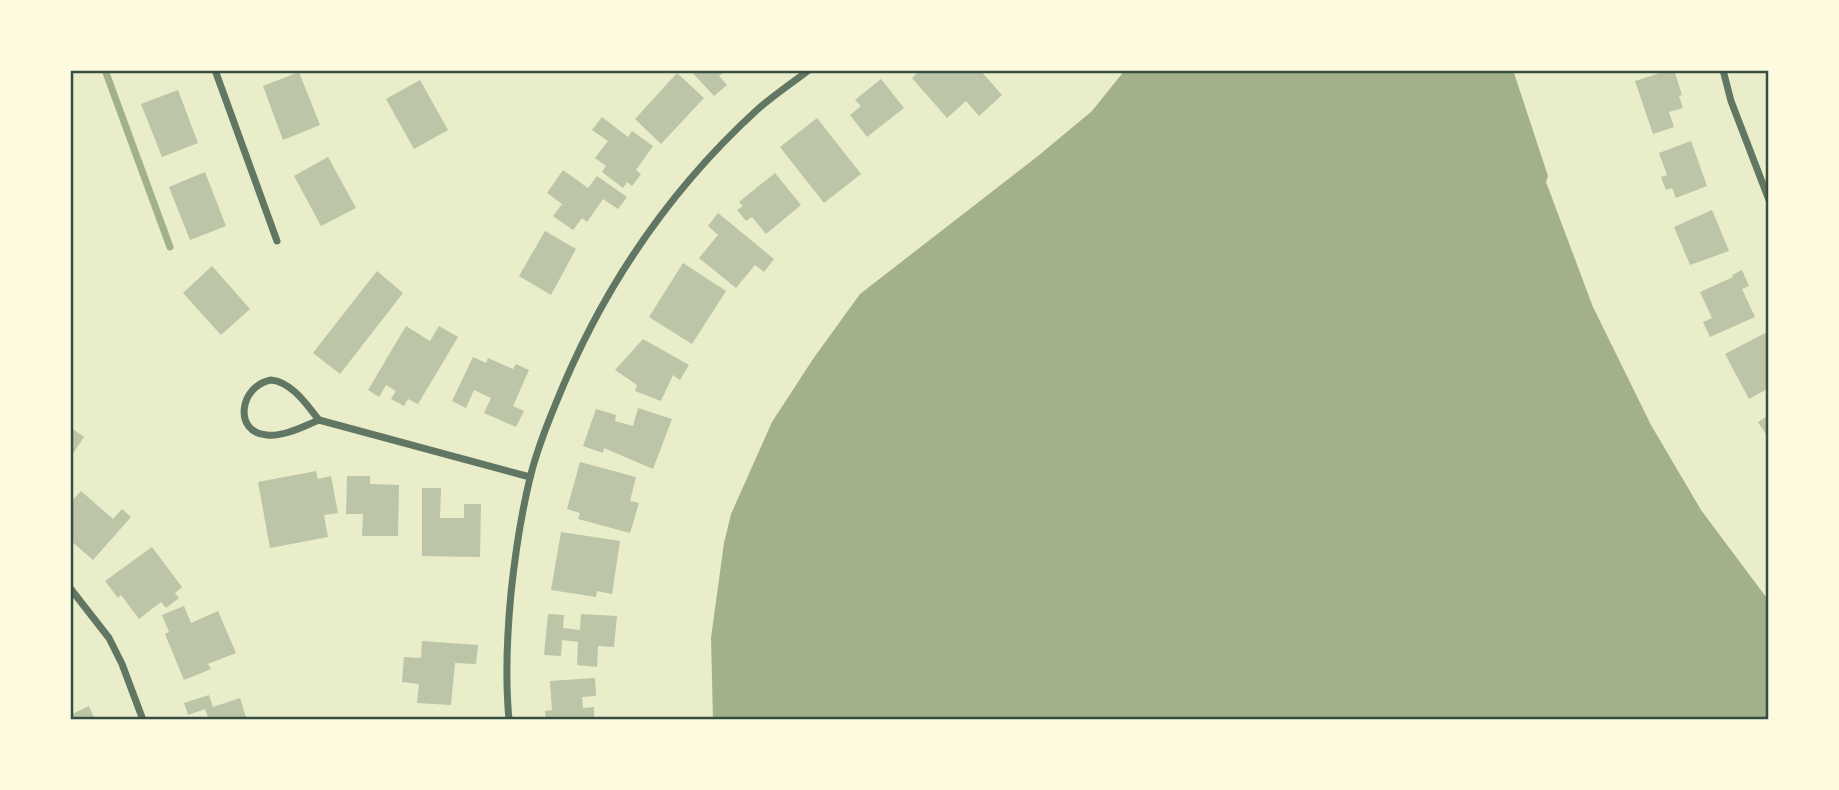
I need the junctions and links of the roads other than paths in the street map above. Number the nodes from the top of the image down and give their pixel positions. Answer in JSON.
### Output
{"nodes":[{"id":1,"x":215,"y":70,"type":"edge"},
{"id":2,"x":809,"y":70,"type":"edge"},
{"id":3,"x":1723,"y":70,"type":"edge"},
{"id":4,"x":1769,"y":200,"type":"edge"},
{"id":5,"x":277,"y":241,"type":"dead end"},
{"id":6,"x":319,"y":420,"type":"junction"},
{"id":7,"x":530,"y":477,"type":"junction"},
{"id":8,"x":70,"y":588,"type":"edge"},
{"id":9,"x":143,"y":720,"type":"edge"},
{"id":10,"x":509,"y":720,"type":"edge"}],
"edges":[{"from":1,"to":5,"type":"street"},
{"from":2,"to":7,"type":"street"},
{"from":3,"to":4,"type":"street"},
{"from":6,"to":6,"type":"street"},
{"from":6,"to":7,"type":"street"},
{"from":7,"to":10,"type":"street"},
{"from":8,"to":9,"type":"street"}]}
